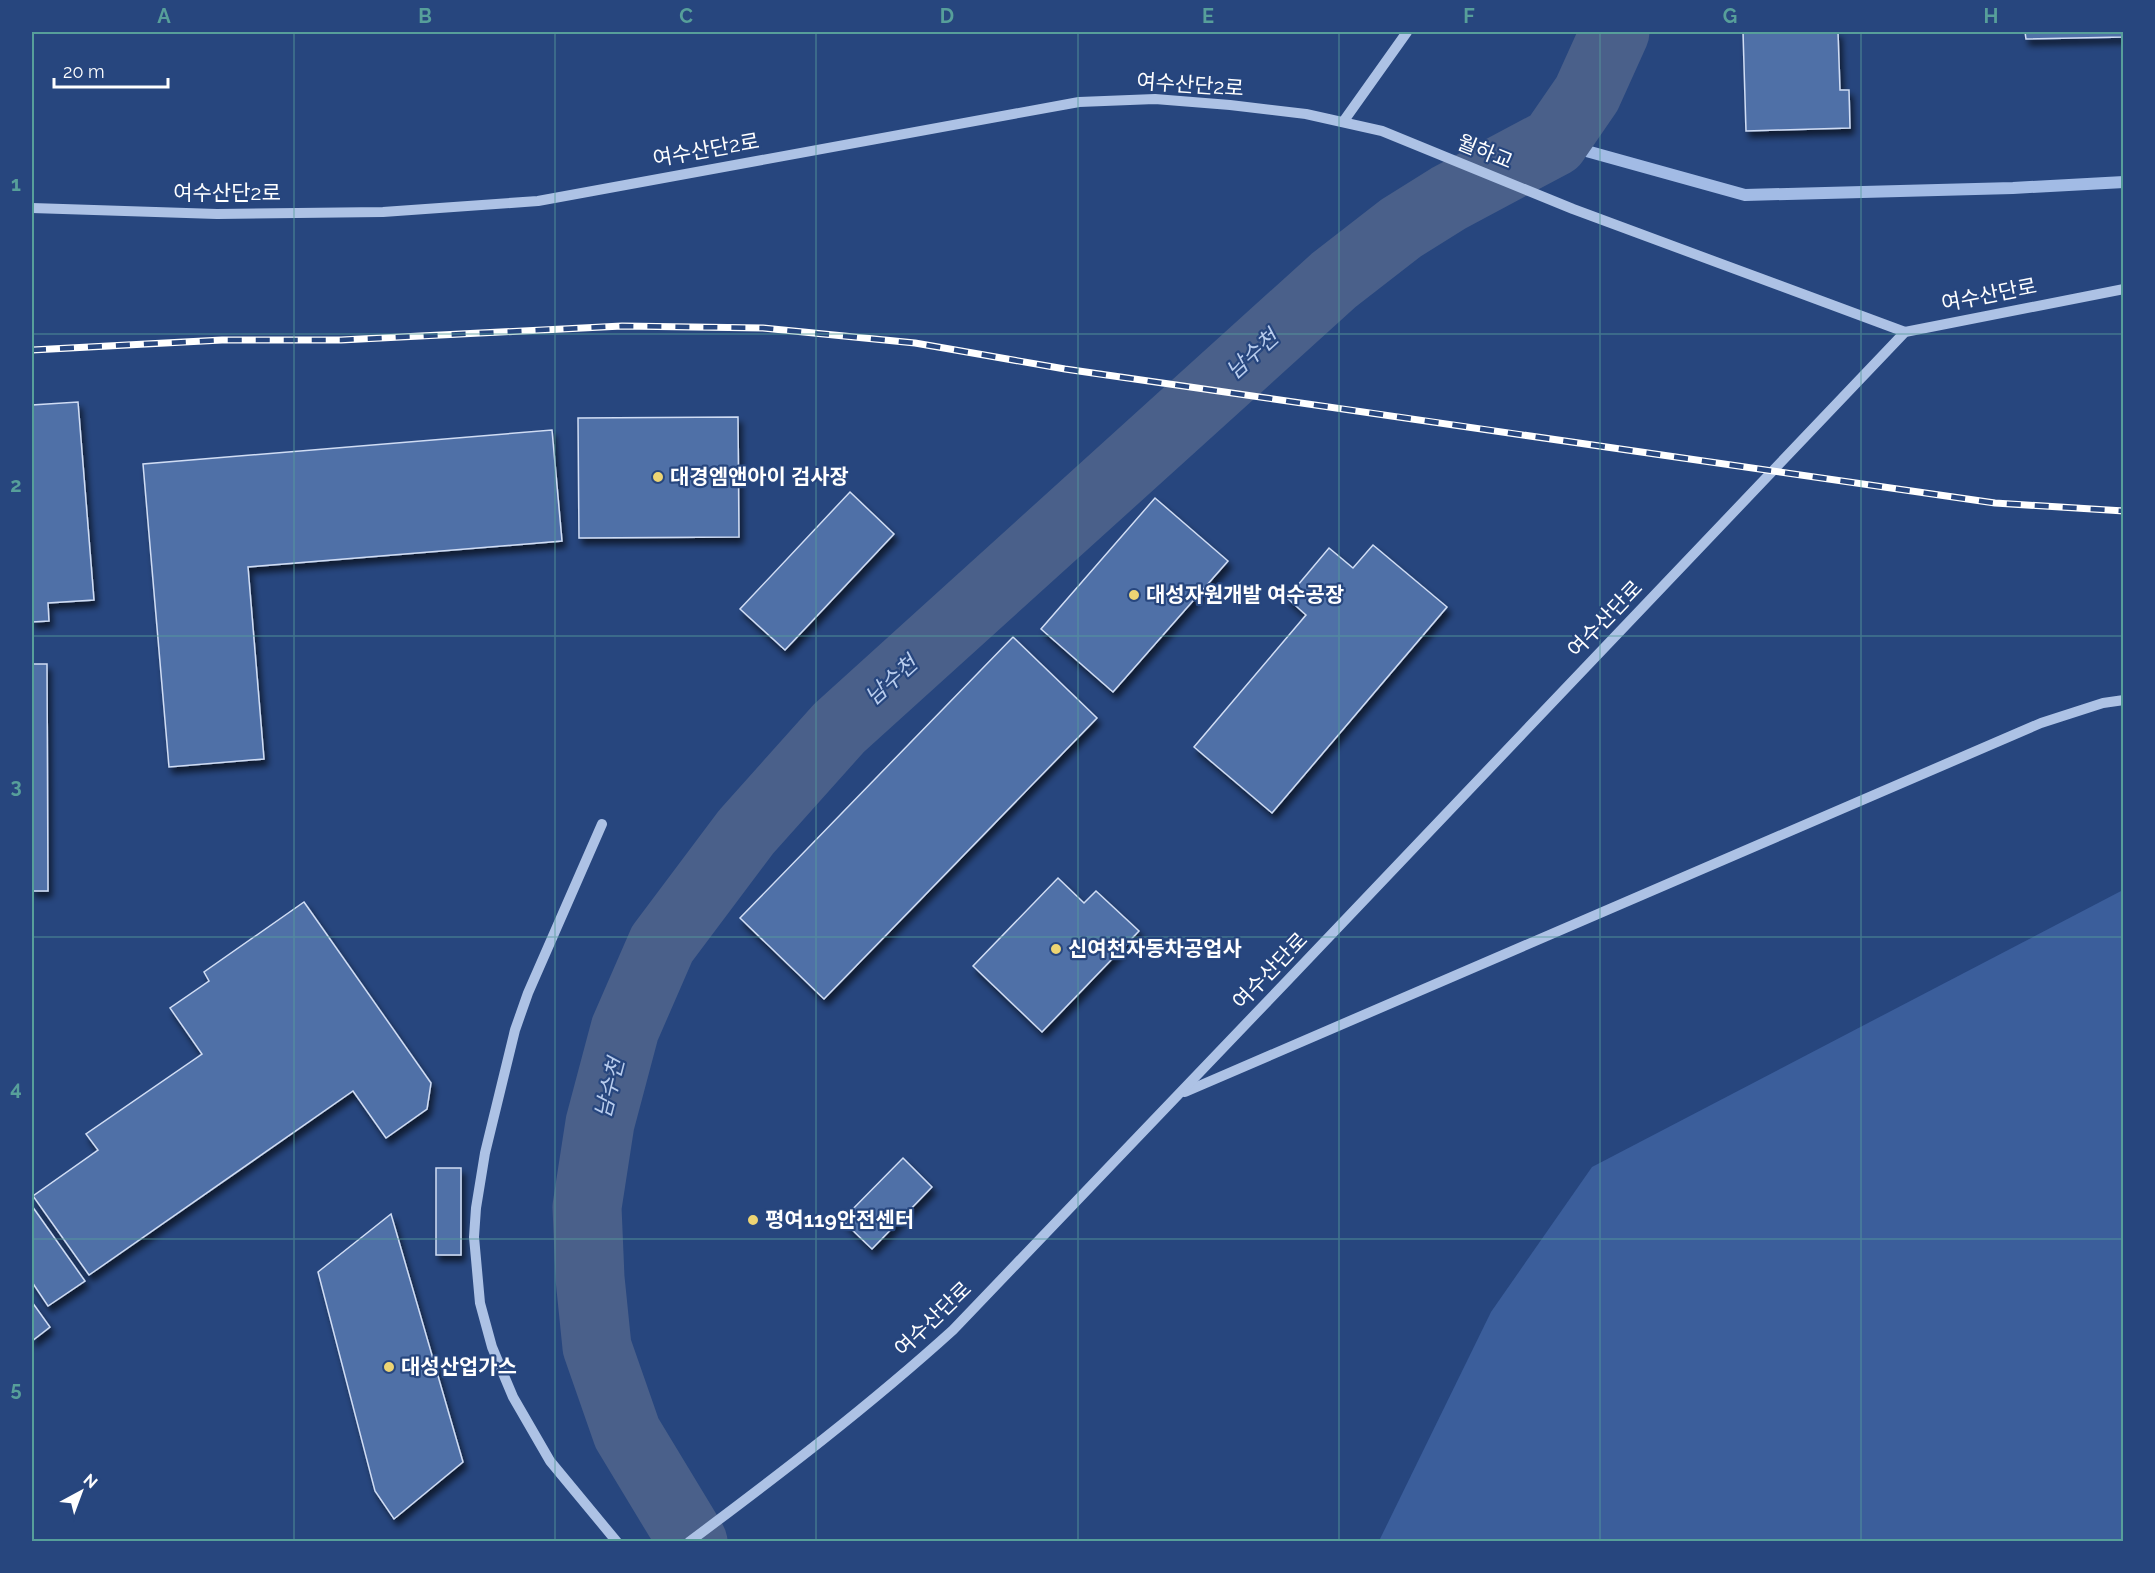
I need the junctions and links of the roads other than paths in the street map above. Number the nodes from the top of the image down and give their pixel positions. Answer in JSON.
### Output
{"nodes":[{"id":1,"x":1407,"y":32,"type":"edge"},
{"id":2,"x":1343,"y":122,"type":"junction"},
{"id":3,"x":1382,"y":130,"type":"joint"},
{"id":4,"x":32,"y":208,"type":"edge"},
{"id":5,"x":2124,"y":289,"type":"edge"},
{"id":6,"x":1905,"y":332,"type":"junction"},
{"id":7,"x":2124,"y":700,"type":"edge"},
{"id":8,"x":602,"y":824,"type":"dead end"},
{"id":9,"x":1179,"y":1094,"type":"junction"},
{"id":10,"x":617,"y":1542,"type":"edge"},
{"id":11,"x":689,"y":1542,"type":"edge"}],
"edges":[{"from":1,"to":2,"type":"street"},
{"from":2,"to":3,"type":"street","name":"여수산단2로"},
{"from":2,"to":4,"type":"street","name":"여수산단2로"},
{"from":3,"to":6,"type":"street","name":"월하교"},
{"from":5,"to":6,"type":"street","name":"여수산단로"},
{"from":6,"to":9,"type":"street","name":"여수산단로"},
{"from":7,"to":9,"type":"street","name":"여수산단로"},
{"from":8,"to":10,"type":"street"},
{"from":9,"to":11,"type":"street","name":"여수산단로"}]}
